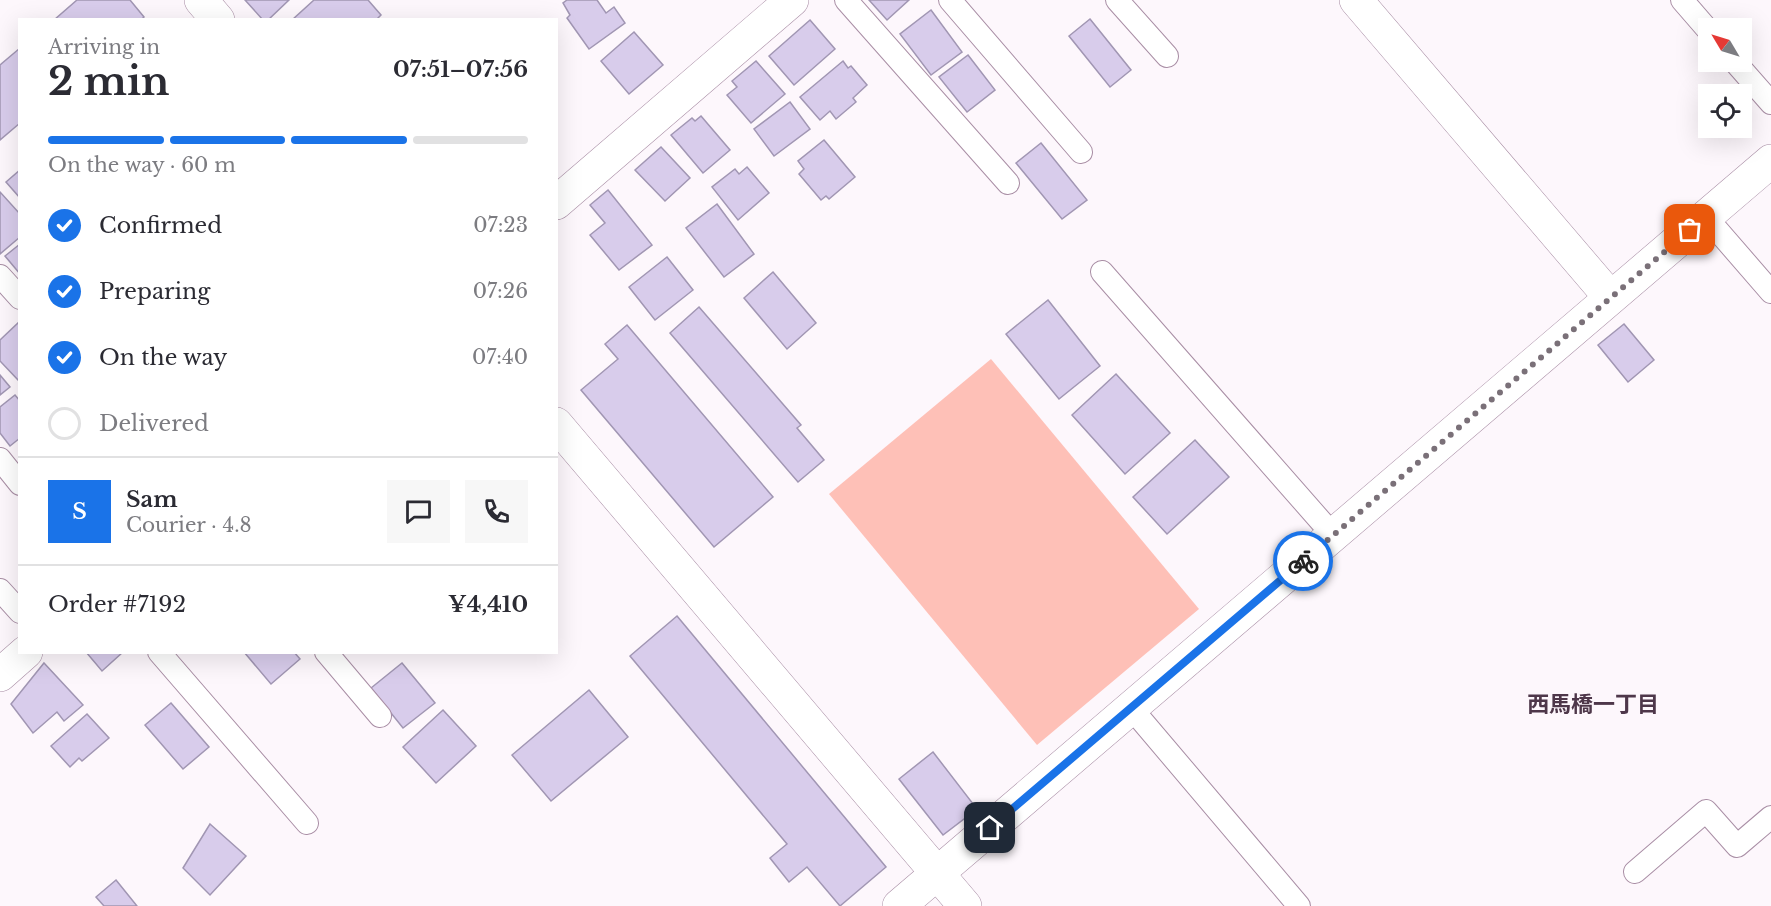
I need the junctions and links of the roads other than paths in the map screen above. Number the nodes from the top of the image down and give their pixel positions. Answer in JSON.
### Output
{"nodes":[{"id":1,"x":201,"y":0,"type":"edge"},
{"id":2,"x":792,"y":0,"type":"edge"},
{"id":3,"x":846,"y":0,"type":"edge"},
{"id":4,"x":950,"y":0,"type":"edge"},
{"id":5,"x":1117,"y":0,"type":"edge"},
{"id":6,"x":1356,"y":0,"type":"edge"},
{"id":7,"x":1682,"y":0,"type":"edge"},
{"id":8,"x":216,"y":18,"type":"edge"},
{"id":9,"x":1698,"y":18,"type":"edge"},
{"id":10,"x":1167,"y":56,"type":"dead end"},
{"id":11,"x":1744,"y":72,"type":"edge"},
{"id":12,"x":1771,"y":103,"type":"edge"},
{"id":13,"x":1081,"y":152,"type":"dead end"},
{"id":14,"x":1771,"y":161,"type":"edge"},
{"id":15,"x":1008,"y":183,"type":"dead end"},
{"id":16,"x":558,"y":201,"type":"edge"},
{"id":17,"x":1706,"y":217,"type":"junction"},
{"id":18,"x":1102,"y":272,"type":"dead end"},
{"id":19,"x":0,"y":276,"type":"edge"},
{"id":20,"x":1771,"y":292,"type":"edge"},
{"id":21,"x":18,"y":296,"type":"edge"},
{"id":22,"x":1610,"y":297,"type":"junction"},
{"id":23,"x":558,"y":426,"type":"edge"},
{"id":24,"x":0,"y":459,"type":"edge"},
{"id":25,"x":18,"y":482,"type":"edge"},
{"id":26,"x":1333,"y":535,"type":"junction"},
{"id":27,"x":0,"y":590,"type":"edge"},
{"id":28,"x":18,"y":610,"type":"edge"},
{"id":29,"x":25,"y":654,"type":"edge"},
{"id":30,"x":161,"y":654,"type":"edge"},
{"id":31,"x":328,"y":654,"type":"edge"},
{"id":32,"x":0,"y":675,"type":"edge"},
{"id":33,"x":1132,"y":709,"type":"junction"},
{"id":34,"x":380,"y":716,"type":"dead end"},
{"id":35,"x":1771,"y":817,"type":"edge"},
{"id":36,"x":307,"y":823,"type":"dead end"},
{"id":37,"x":1635,"y":872,"type":"dead end"},
{"id":38,"x":937,"y":873,"type":"junction"},
{"id":39,"x":899,"y":906,"type":"edge"},
{"id":40,"x":965,"y":906,"type":"edge"},
{"id":41,"x":1299,"y":906,"type":"edge"}],
"edges":[{"from":1,"to":8,"type":"street"},
{"from":2,"to":16,"type":"street"},
{"from":3,"to":15,"type":"lane"},
{"from":4,"to":13,"type":"lane"},
{"from":5,"to":10,"type":"lane"},
{"from":6,"to":22,"type":"street"},
{"from":7,"to":9,"type":"lane"},
{"from":11,"to":12,"type":"lane"},
{"from":14,"to":17,"type":"street"},
{"from":17,"to":20,"type":"lane"},
{"from":17,"to":22,"type":"street"},
{"from":18,"to":26,"type":"lane"},
{"from":19,"to":21,"type":"lane"},
{"from":22,"to":26,"type":"street"},
{"from":23,"to":38,"type":"street"},
{"from":24,"to":25,"type":"lane"},
{"from":26,"to":33,"type":"street"},
{"from":27,"to":28,"type":"lane"},
{"from":29,"to":32,"type":"street"},
{"from":30,"to":36,"type":"lane"},
{"from":31,"to":34,"type":"lane"},
{"from":33,"to":38,"type":"street"},
{"from":33,"to":41,"type":"lane"},
{"from":35,"to":37,"type":"lane"},
{"from":38,"to":39,"type":"street"},
{"from":38,"to":40,"type":"street"}]}
